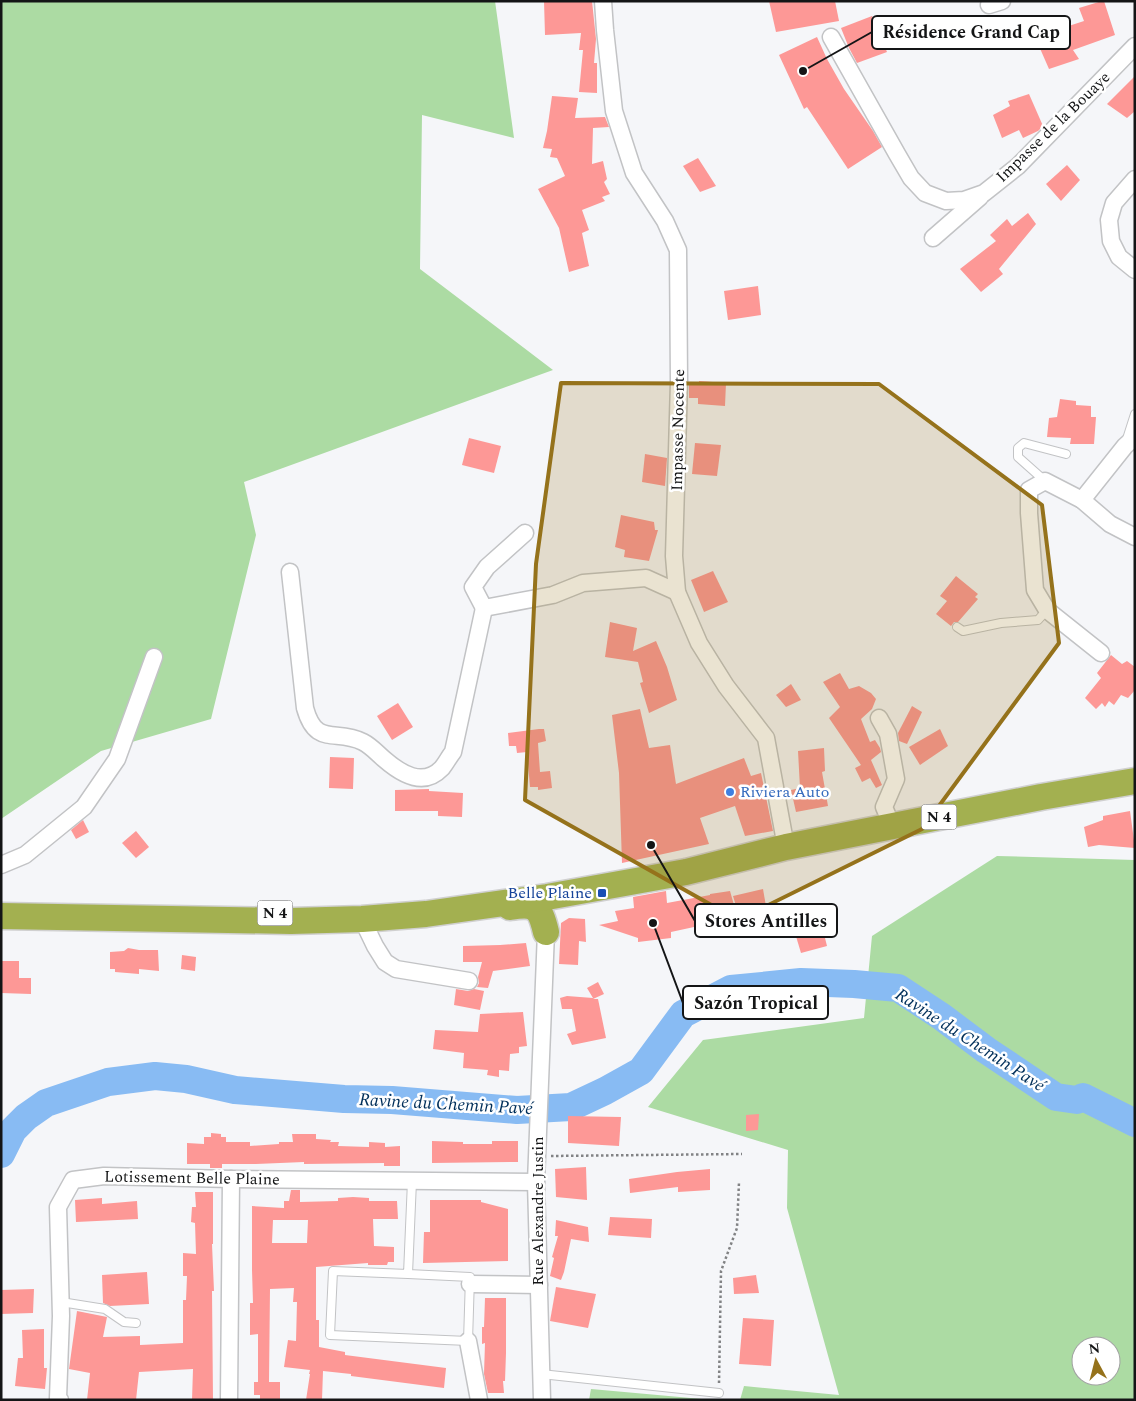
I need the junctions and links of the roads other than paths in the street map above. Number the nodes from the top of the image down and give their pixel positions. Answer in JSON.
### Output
{"nodes":[{"id":1,"x":603,"y":1,"type":"edge"},
{"id":2,"x":831,"y":37,"type":"dead end"},
{"id":3,"x":1135,"y":46,"type":"edge"},
{"id":4,"x":1135,"y":179,"type":"edge"},
{"id":5,"x":986,"y":191,"type":"junction"},
{"id":6,"x":933,"y":238,"type":"dead end"},
{"id":7,"x":1135,"y":270,"type":"edge"},
{"id":8,"x":1135,"y":414,"type":"edge"},
{"id":9,"x":1130,"y":441,"type":"edge"},
{"id":10,"x":1066,"y":454,"type":"dead end"},
{"id":11,"x":1045,"y":481,"type":"junction"},
{"id":12,"x":1082,"y":500,"type":"junction"},
{"id":13,"x":524,"y":533,"type":"dead end"},
{"id":14,"x":1135,"y":537,"type":"edge"},
{"id":15,"x":290,"y":572,"type":"dead end"},
{"id":16,"x":676,"y":592,"type":"junction"},
{"id":17,"x":484,"y":608,"type":"junction"},
{"id":18,"x":1047,"y":610,"type":"junction"},
{"id":19,"x":956,"y":627,"type":"dead end"},
{"id":20,"x":1101,"y":653,"type":"dead end"},
{"id":21,"x":154,"y":657,"type":"dead end"},
{"id":22,"x":879,"y":718,"type":"dead end"},
{"id":23,"x":1135,"y":781,"type":"edge"},
{"id":24,"x":892,"y":826,"type":"junction"},
{"id":25,"x":786,"y":847,"type":"junction"},
{"id":26,"x":745,"y":858,"type":"junction"},
{"id":27,"x":1,"y":865,"type":"edge"},
{"id":28,"x":594,"y":888,"type":"junction"},
{"id":29,"x":467,"y":908,"type":"junction"},
{"id":30,"x":1,"y":909,"type":"edge"},
{"id":31,"x":1,"y":916,"type":"edge"},
{"id":32,"x":362,"y":919,"type":"junction"},
{"id":33,"x":546,"y":932,"type":"junction"},
{"id":34,"x":469,"y":981,"type":"dead end"},
{"id":35,"x":231,"y":1179,"type":"junction"},
{"id":36,"x":412,"y":1181,"type":"junction"},
{"id":37,"x":536,"y":1182,"type":"junction"},
{"id":38,"x":408,"y":1274,"type":"junction"},
{"id":39,"x":470,"y":1284,"type":"junction"},
{"id":40,"x":539,"y":1284,"type":"junction"},
{"id":41,"x":60,"y":1302,"type":"junction"},
{"id":42,"x":136,"y":1323,"type":"dead end"},
{"id":43,"x":468,"y":1340,"type":"junction"},
{"id":44,"x":541,"y":1374,"type":"junction"},
{"id":45,"x":719,"y":1393,"type":"road end"},
{"id":46,"x":60,"y":1400,"type":"edge"},
{"id":47,"x":229,"y":1400,"type":"edge"},
{"id":48,"x":479,"y":1400,"type":"edge"},
{"id":49,"x":542,"y":1400,"type":"edge"}],
"edges":[{"from":1,"to":16,"type":"street","name":"Impasse Nocente"},
{"from":2,"to":5,"type":"street","name":"Impasse de la Bouaye"},
{"from":3,"to":5,"type":"street","name":"Impasse de la Bouaye"},
{"from":4,"to":7,"type":"street"},
{"from":5,"to":6,"type":"street"},
{"from":8,"to":9,"type":"lane"},
{"from":9,"to":12,"type":"street"},
{"from":10,"to":11,"type":"lane"},
{"from":11,"to":12,"type":"street"},
{"from":11,"to":18,"type":"street"},
{"from":12,"to":14,"type":"street"},
{"from":13,"to":17,"type":"street"},
{"from":15,"to":17,"type":"street"},
{"from":16,"to":17,"type":"street"},
{"from":16,"to":25,"type":"street","name":"Impasse Nocente"},
{"from":18,"to":19,"type":"lane"},
{"from":18,"to":20,"type":"street"},
{"from":21,"to":27,"type":"street"},
{"from":22,"to":24,"type":"street"},
{"from":23,"to":24,"type":"highway","number":"N 4"},
{"from":24,"to":25,"type":"highway","number":"N 4"},
{"from":25,"to":26,"type":"highway","number":"N 4"},
{"from":26,"to":28,"type":"highway","number":"N 4"},
{"from":26,"to":30,"type":"highway","number":"N 4"},
{"from":28,"to":29,"type":"highway","number":"N 4"},
{"from":28,"to":33,"type":"highway"},
{"from":29,"to":32,"type":"highway","number":"N 4"},
{"from":29,"to":33,"type":"highway"},
{"from":31,"to":32,"type":"highway","number":"N 4"},
{"from":32,"to":34,"type":"street"},
{"from":33,"to":37,"type":"street","name":"Rue Alexandre Justin"},
{"from":35,"to":36,"type":"street","name":"Lotissement Belle Plaine"},
{"from":35,"to":41,"type":"street","name":"Lotissement Belle Plaine"},
{"from":35,"to":47,"type":"street"},
{"from":36,"to":37,"type":"street","name":"Lotissement Belle Plaine"},
{"from":36,"to":38,"type":"lane"},
{"from":37,"to":40,"type":"street","name":"Rue Alexandre Justin"},
{"from":38,"to":39,"type":"lane"},
{"from":38,"to":43,"type":"lane"},
{"from":39,"to":40,"type":"street"},
{"from":39,"to":43,"type":"lane"},
{"from":40,"to":44,"type":"street","name":"Rue Alexandre Justin"},
{"from":41,"to":42,"type":"lane"},
{"from":41,"to":46,"type":"street","name":"Lotissement Belle Plaine"},
{"from":43,"to":48,"type":"street"},
{"from":44,"to":45,"type":"lane"},
{"from":44,"to":49,"type":"street","name":"Rue Alexandre Justin"}]}
